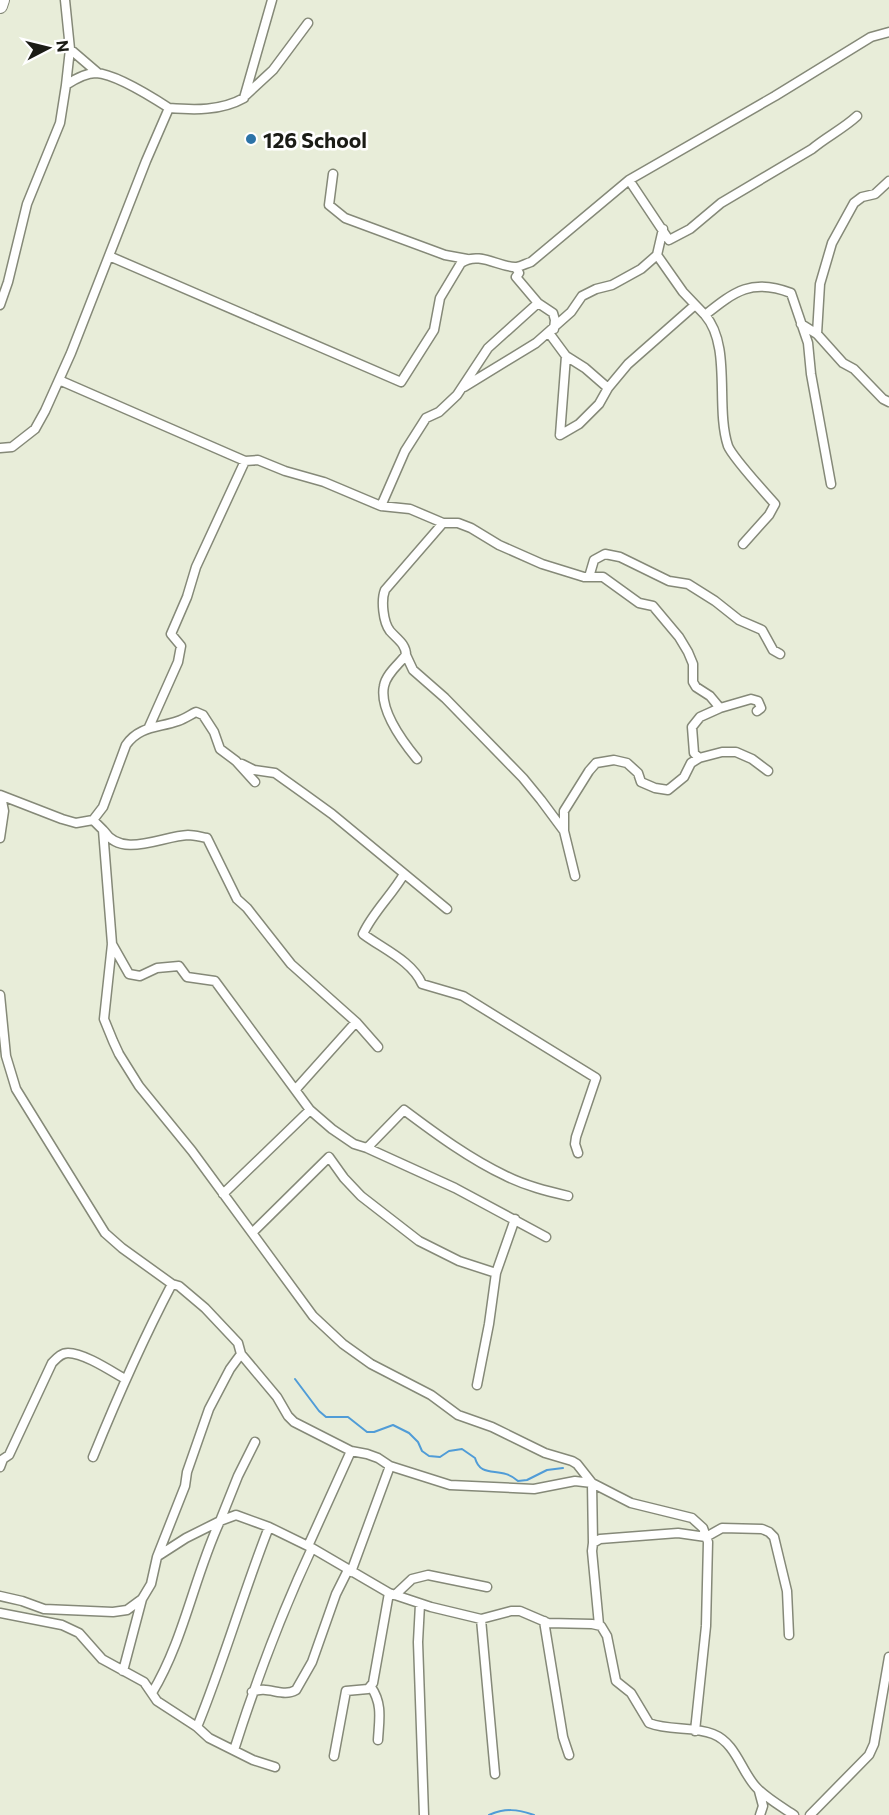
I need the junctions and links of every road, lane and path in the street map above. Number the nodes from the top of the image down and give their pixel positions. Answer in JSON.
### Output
{"nodes":[{"id":1,"x":2,"y":0,"type":"edge"},
{"id":2,"x":65,"y":0,"type":"edge"},
{"id":3,"x":272,"y":0,"type":"edge"},
{"id":4,"x":0,"y":6,"type":"edge"},
{"id":5,"x":308,"y":23,"type":"dead end"},
{"id":6,"x":889,"y":32,"type":"edge"},
{"id":7,"x":70,"y":49,"type":"junction"},
{"id":8,"x":98,"y":73,"type":"junction"},
{"id":9,"x":66,"y":85,"type":"junction"},
{"id":10,"x":244,"y":98,"type":"junction"},
{"id":11,"x":169,"y":108,"type":"junction"},
{"id":12,"x":857,"y":116,"type":"dead end"},
{"id":13,"x":333,"y":174,"type":"dead end"},
{"id":14,"x":628,"y":180,"type":"junction"},
{"id":15,"x":889,"y":181,"type":"edge"},
{"id":16,"x":663,"y":229,"type":"junction"},
{"id":17,"x":657,"y":255,"type":"junction"},
{"id":18,"x":109,"y":256,"type":"junction"},
{"id":19,"x":466,"y":259,"type":"junction"},
{"id":20,"x":516,"y":268,"type":"junction"},
{"id":21,"x":537,"y":303,"type":"junction"},
{"id":22,"x":0,"y":305,"type":"edge"},
{"id":23,"x":695,"y":305,"type":"junction"},
{"id":24,"x":705,"y":315,"type":"junction"},
{"id":25,"x":801,"y":324,"type":"junction"},
{"id":26,"x":552,"y":331,"type":"junction"},
{"id":27,"x":817,"y":334,"type":"junction"},
{"id":28,"x":566,"y":356,"type":"junction"},
{"id":29,"x":59,"y":380,"type":"junction"},
{"id":30,"x":462,"y":388,"type":"junction"},
{"id":31,"x":608,"y":388,"type":"junction"},
{"id":32,"x":889,"y":402,"type":"edge"},
{"id":33,"x":0,"y":448,"type":"edge"},
{"id":34,"x":245,"y":461,"type":"junction"},
{"id":35,"x":831,"y":484,"type":"dead end"},
{"id":36,"x":381,"y":506,"type":"junction"},
{"id":37,"x":443,"y":523,"type":"junction"},
{"id":38,"x":743,"y":544,"type":"dead end"},
{"id":39,"x":589,"y":576,"type":"junction"},
{"id":40,"x":780,"y":654,"type":"dead end"},
{"id":41,"x":406,"y":655,"type":"junction"},
{"id":42,"x":720,"y":708,"type":"junction"},
{"id":43,"x":757,"y":711,"type":"dead end"},
{"id":44,"x":149,"y":727,"type":"junction"},
{"id":45,"x":699,"y":758,"type":"junction"},
{"id":46,"x":417,"y":759,"type":"dead end"},
{"id":47,"x":236,"y":761,"type":"junction"},
{"id":48,"x":768,"y":771,"type":"dead end"},
{"id":49,"x":255,"y":782,"type":"dead end"},
{"id":50,"x":1,"y":796,"type":"edge"},
{"id":51,"x":93,"y":820,"type":"junction"},
{"id":52,"x":103,"y":830,"type":"junction"},
{"id":53,"x":564,"y":831,"type":"junction"},
{"id":54,"x":0,"y":838,"type":"edge"},
{"id":55,"x":404,"y":874,"type":"junction"},
{"id":56,"x":575,"y":876,"type":"dead end"},
{"id":57,"x":447,"y":909,"type":"dead end"},
{"id":58,"x":112,"y":944,"type":"junction"},
{"id":59,"x":0,"y":995,"type":"edge"},
{"id":60,"x":356,"y":1023,"type":"junction"},
{"id":61,"x":378,"y":1047,"type":"dead end"},
{"id":62,"x":296,"y":1089,"type":"junction"},
{"id":63,"x":310,"y":1110,"type":"junction"},
{"id":64,"x":367,"y":1148,"type":"junction"},
{"id":65,"x":578,"y":1153,"type":"dead end"},
{"id":66,"x":223,"y":1194,"type":"junction"},
{"id":67,"x":568,"y":1196,"type":"dead end"},
{"id":68,"x":515,"y":1219,"type":"junction"},
{"id":69,"x":253,"y":1232,"type":"junction"},
{"id":70,"x":546,"y":1237,"type":"dead end"},
{"id":71,"x":496,"y":1273,"type":"junction"},
{"id":72,"x":172,"y":1284,"type":"junction"},
{"id":73,"x":241,"y":1354,"type":"junction"},
{"id":74,"x":125,"y":1379,"type":"junction"},
{"id":75,"x":477,"y":1385,"type":"dead end"},
{"id":76,"x":255,"y":1442,"type":"dead end"},
{"id":77,"x":351,"y":1451,"type":"junction"},
{"id":78,"x":93,"y":1458,"type":"dead end"},
{"id":79,"x":390,"y":1466,"type":"junction"},
{"id":80,"x":0,"y":1467,"type":"edge"},
{"id":81,"x":592,"y":1483,"type":"junction"},
{"id":82,"x":220,"y":1521,"type":"junction"},
{"id":83,"x":269,"y":1527,"type":"junction"},
{"id":84,"x":706,"y":1537,"type":"junction"},
{"id":85,"x":593,"y":1543,"type":"junction"},
{"id":86,"x":310,"y":1547,"type":"junction"},
{"id":87,"x":157,"y":1557,"type":"junction"},
{"id":88,"x":349,"y":1571,"type":"junction"},
{"id":89,"x":487,"y":1587,"type":"dead end"},
{"id":90,"x":392,"y":1594,"type":"junction"},
{"id":91,"x":0,"y":1596,"type":"edge"},
{"id":92,"x":142,"y":1599,"type":"junction"},
{"id":93,"x":420,"y":1604,"type":"junction"},
{"id":94,"x":0,"y":1613,"type":"edge"},
{"id":95,"x":481,"y":1619,"type":"junction"},
{"id":96,"x":544,"y":1621,"type":"junction"},
{"id":97,"x":599,"y":1625,"type":"junction"},
{"id":98,"x":789,"y":1635,"type":"dead end"},
{"id":99,"x":889,"y":1659,"type":"edge"},
{"id":100,"x":123,"y":1671,"type":"junction"},
{"id":101,"x":371,"y":1687,"type":"junction"},
{"id":102,"x":252,"y":1692,"type":"junction"},
{"id":103,"x":152,"y":1693,"type":"junction"},
{"id":104,"x":197,"y":1727,"type":"junction"},
{"id":105,"x":695,"y":1731,"type":"junction"},
{"id":106,"x":378,"y":1740,"type":"dead end"},
{"id":107,"x":234,"y":1750,"type":"junction"},
{"id":108,"x":569,"y":1755,"type":"dead end"},
{"id":109,"x":334,"y":1756,"type":"dead end"},
{"id":110,"x":275,"y":1767,"type":"dead end"},
{"id":111,"x":495,"y":1774,"type":"dead end"},
{"id":112,"x":759,"y":1791,"type":"junction"},
{"id":113,"x":424,"y":1815,"type":"edge"},
{"id":114,"x":760,"y":1815,"type":"edge"},
{"id":115,"x":794,"y":1815,"type":"edge"},
{"id":116,"x":810,"y":1815,"type":"edge"}],
"edges":[{"from":1,"to":4,"type":"highway"},
{"from":2,"to":7,"type":"street"},
{"from":3,"to":10,"type":"street"},
{"from":5,"to":10,"type":"street"},
{"from":6,"to":14,"type":"street"},
{"from":7,"to":8,"type":"street"},
{"from":7,"to":9,"type":"street"},
{"from":8,"to":9,"type":"street"},
{"from":8,"to":11,"type":"street"},
{"from":9,"to":22,"type":"street"},
{"from":10,"to":11,"type":"street"},
{"from":11,"to":18,"type":"street"},
{"from":12,"to":16,"type":"street"},
{"from":13,"to":19,"type":"street"},
{"from":14,"to":16,"type":"street"},
{"from":14,"to":20,"type":"street"},
{"from":15,"to":27,"type":"street"},
{"from":16,"to":17,"type":"street"},
{"from":17,"to":23,"type":"street"},
{"from":17,"to":26,"type":"street"},
{"from":18,"to":19,"type":"street"},
{"from":18,"to":29,"type":"street"},
{"from":19,"to":20,"type":"street"},
{"from":20,"to":21,"type":"street"},
{"from":21,"to":26,"type":"street"},
{"from":21,"to":30,"type":"street"},
{"from":23,"to":24,"type":"street"},
{"from":23,"to":31,"type":"street"},
{"from":24,"to":25,"type":"street"},
{"from":24,"to":38,"type":"street"},
{"from":25,"to":27,"type":"street"},
{"from":25,"to":35,"type":"street"},
{"from":26,"to":28,"type":"street"},
{"from":26,"to":30,"type":"street"},
{"from":27,"to":32,"type":"street"},
{"from":28,"to":31,"type":"street"},
{"from":28,"to":31,"type":"street"},
{"from":29,"to":33,"type":"street"},
{"from":29,"to":34,"type":"street"},
{"from":30,"to":36,"type":"street"},
{"from":34,"to":36,"type":"street"},
{"from":34,"to":44,"type":"street"},
{"from":36,"to":37,"type":"street"},
{"from":37,"to":39,"type":"street"},
{"from":37,"to":41,"type":"street"},
{"from":39,"to":40,"type":"street"},
{"from":39,"to":42,"type":"street"},
{"from":41,"to":46,"type":"street"},
{"from":41,"to":53,"type":"street"},
{"from":42,"to":43,"type":"street"},
{"from":42,"to":45,"type":"street"},
{"from":44,"to":47,"type":"street"},
{"from":44,"to":51,"type":"street"},
{"from":45,"to":48,"type":"street"},
{"from":45,"to":53,"type":"street"},
{"from":47,"to":49,"type":"street"},
{"from":47,"to":55,"type":"street"},
{"from":50,"to":51,"type":"street"},
{"from":50,"to":54,"type":"street"},
{"from":51,"to":52,"type":"street"},
{"from":52,"to":58,"type":"street"},
{"from":52,"to":60,"type":"street"},
{"from":53,"to":56,"type":"street"},
{"from":55,"to":57,"type":"street"},
{"from":55,"to":65,"type":"street"},
{"from":58,"to":62,"type":"street"},
{"from":58,"to":66,"type":"street"},
{"from":59,"to":72,"type":"street"},
{"from":60,"to":61,"type":"street"},
{"from":60,"to":62,"type":"street"},
{"from":62,"to":63,"type":"street"},
{"from":63,"to":64,"type":"street"},
{"from":63,"to":66,"type":"street"},
{"from":64,"to":67,"type":"street"},
{"from":64,"to":68,"type":"street"},
{"from":66,"to":69,"type":"street"},
{"from":68,"to":70,"type":"street"},
{"from":68,"to":71,"type":"street"},
{"from":69,"to":71,"type":"street"},
{"from":69,"to":81,"type":"street"},
{"from":71,"to":75,"type":"street"},
{"from":72,"to":73,"type":"street"},
{"from":72,"to":74,"type":"street"},
{"from":73,"to":77,"type":"street"},
{"from":73,"to":87,"type":"street"},
{"from":74,"to":78,"type":"street"},
{"from":74,"to":80,"type":"street"},
{"from":76,"to":82,"type":"street"},
{"from":77,"to":79,"type":"street"},
{"from":77,"to":86,"type":"street"},
{"from":79,"to":81,"type":"street"},
{"from":79,"to":88,"type":"street"},
{"from":81,"to":84,"type":"street"},
{"from":81,"to":85,"type":"street"},
{"from":82,"to":83,"type":"street"},
{"from":82,"to":87,"type":"street"},
{"from":82,"to":103,"type":"street"},
{"from":83,"to":86,"type":"street"},
{"from":83,"to":104,"type":"street"},
{"from":84,"to":85,"type":"street"},
{"from":84,"to":98,"type":"street"},
{"from":84,"to":105,"type":"street"},
{"from":85,"to":97,"type":"street"},
{"from":86,"to":88,"type":"street"},
{"from":86,"to":102,"type":"street"},
{"from":87,"to":92,"type":"street"},
{"from":88,"to":90,"type":"street"},
{"from":88,"to":102,"type":"street"},
{"from":89,"to":90,"type":"street"},
{"from":90,"to":93,"type":"street"},
{"from":90,"to":101,"type":"street"},
{"from":91,"to":92,"type":"street"},
{"from":92,"to":100,"type":"street"},
{"from":93,"to":95,"type":"street"},
{"from":93,"to":113,"type":"street"},
{"from":94,"to":100,"type":"street"},
{"from":95,"to":96,"type":"street"},
{"from":95,"to":111,"type":"street"},
{"from":96,"to":97,"type":"street"},
{"from":96,"to":108,"type":"street"},
{"from":97,"to":105,"type":"street"},
{"from":99,"to":116,"type":"street"},
{"from":100,"to":103,"type":"street"},
{"from":101,"to":106,"type":"street"},
{"from":101,"to":109,"type":"street"},
{"from":102,"to":107,"type":"street"},
{"from":103,"to":104,"type":"street"},
{"from":104,"to":107,"type":"street"},
{"from":105,"to":112,"type":"street"},
{"from":107,"to":110,"type":"street"},
{"from":112,"to":114,"type":"street"},
{"from":112,"to":115,"type":"street"}]}
